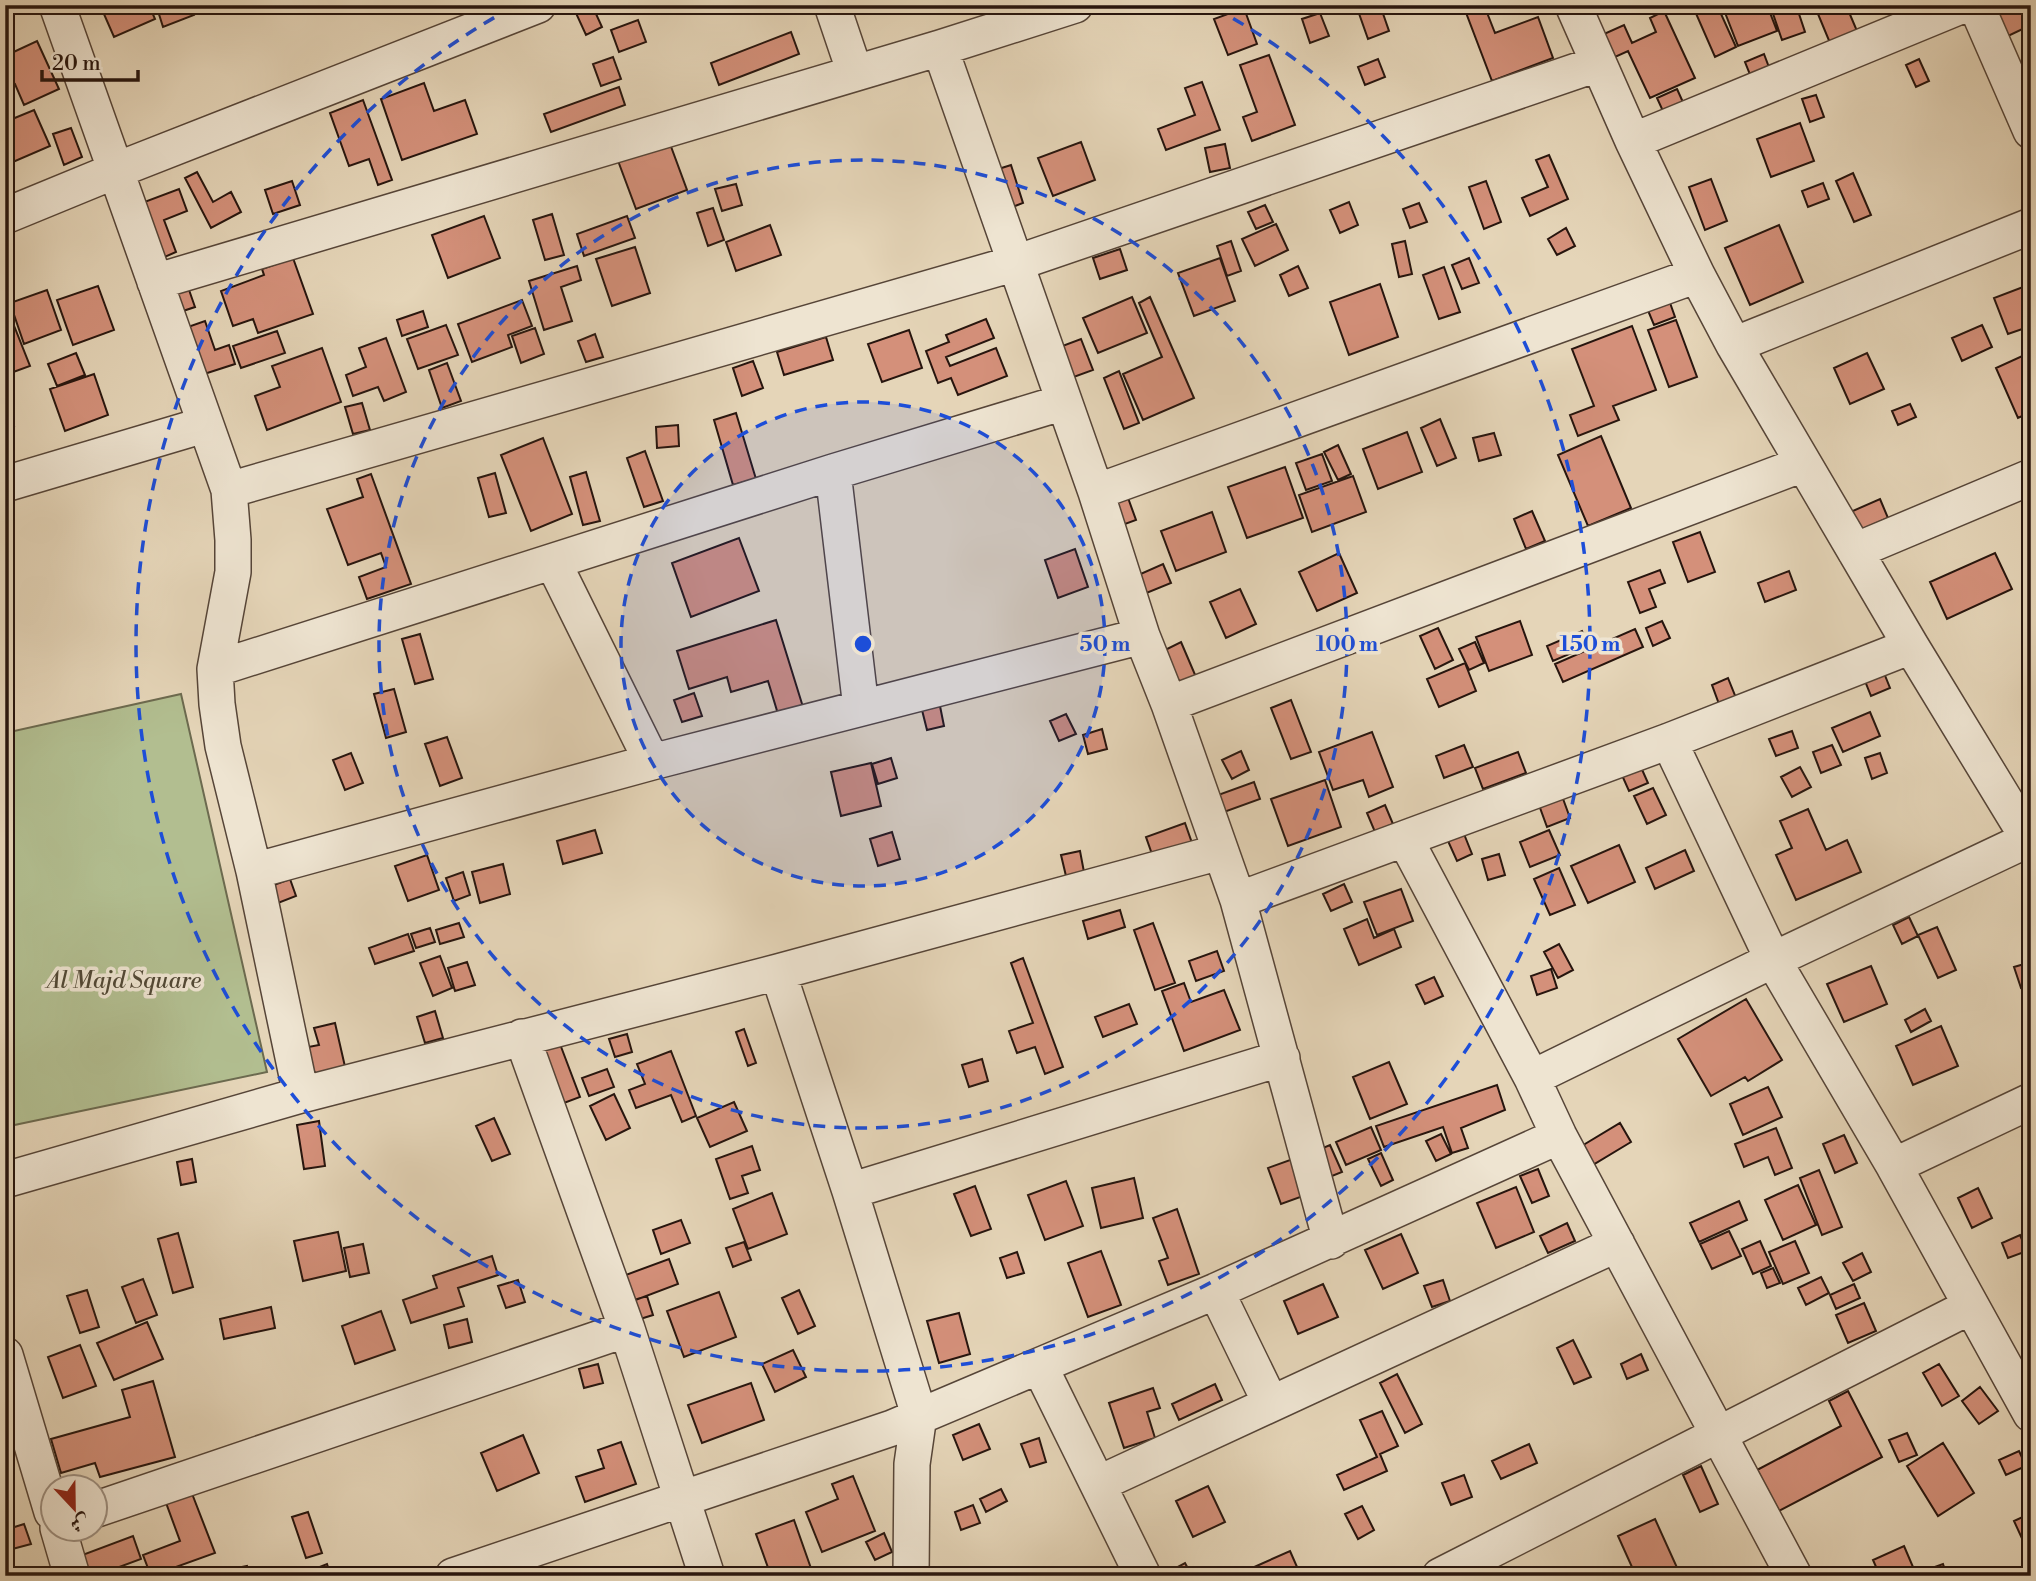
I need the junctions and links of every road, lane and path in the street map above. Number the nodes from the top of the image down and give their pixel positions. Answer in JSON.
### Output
{"nodes":[{"id":1,"x":57,"y":5,"type":"edge"},
{"id":2,"x":538,"y":5,"type":"edge"},
{"id":3,"x":832,"y":5,"type":"edge"},
{"id":4,"x":1075,"y":5,"type":"edge"},
{"id":5,"x":1573,"y":5,"type":"edge"},
{"id":6,"x":1963,"y":5,"type":"edge"},
{"id":7,"x":1976,"y":5,"type":"edge"},
{"id":8,"x":940,"y":48,"type":"junction"},
{"id":9,"x":1597,"y":64,"type":"junction"},
{"id":10,"x":855,"y":73,"type":"junction"},
{"id":11,"x":2031,"y":131,"type":"edge"},
{"id":12,"x":1633,"y":141,"type":"junction"},
{"id":13,"x":117,"y":170,"type":"junction"},
{"id":14,"x":5,"y":216,"type":"edge"},
{"id":15,"x":2031,"y":226,"type":"edge"},
{"id":16,"x":1016,"y":263,"type":"junction"},
{"id":17,"x":1697,"y":275,"type":"junction"},
{"id":18,"x":155,"y":282,"type":"junction"},
{"id":19,"x":1734,"y":345,"type":"junction"},
{"id":20,"x":1064,"y":402,"type":"junction"},
{"id":21,"x":204,"y":425,"type":"junction"},
{"id":22,"x":1803,"y":464,"type":"junction"},
{"id":23,"x":833,"y":472,"type":"junction"},
{"id":24,"x":2031,"y":477,"type":"edge"},
{"id":25,"x":5,"y":484,"type":"edge"},
{"id":26,"x":229,"y":490,"type":"junction"},
{"id":27,"x":1096,"y":492,"type":"junction"},
{"id":28,"x":1855,"y":551,"type":"junction"},
{"id":29,"x":552,"y":562,"type":"junction"},
{"id":30,"x":1142,"y":636,"type":"junction"},
{"id":31,"x":1911,"y":646,"type":"junction"},
{"id":32,"x":215,"y":669,"type":"junction"},
{"id":33,"x":1169,"y":704,"type":"junction"},
{"id":34,"x":861,"y":708,"type":"junction"},
{"id":35,"x":1669,"y":741,"type":"junction"},
{"id":36,"x":652,"y":762,"type":"junction"},
{"id":37,"x":1405,"y":839,"type":"junction"},
{"id":38,"x":2030,"y":840,"type":"edge"},
{"id":39,"x":1220,"y":852,"type":"junction"},
{"id":40,"x":254,"y":871,"type":"junction"},
{"id":41,"x":1238,"y":900,"type":"junction"},
{"id":42,"x":1773,"y":960,"type":"junction"},
{"id":43,"x":778,"y":972,"type":"junction"},
{"id":44,"x":522,"y":1037,"type":"junction"},
{"id":45,"x":1282,"y":1058,"type":"junction"},
{"id":46,"x":1532,"y":1078,"type":"junction"},
{"id":47,"x":301,"y":1095,"type":"junction"},
{"id":48,"x":2031,"y":1101,"type":"edge"},
{"id":49,"x":1559,"y":1136,"type":"junction"},
{"id":50,"x":1894,"y":1166,"type":"junction"},
{"id":51,"x":5,"y":1180,"type":"edge"},
{"id":52,"x":850,"y":1191,"type":"junction"},
{"id":53,"x":1331,"y":1241,"type":"junction"},
{"id":54,"x":1618,"y":1244,"type":"junction"},
{"id":55,"x":1216,"y":1291,"type":"junction"},
{"id":56,"x":1971,"y":1306,"type":"junction"},
{"id":57,"x":627,"y":1329,"type":"junction"},
{"id":58,"x":5,"y":1354,"type":"edge"},
{"id":59,"x":1040,"y":1367,"type":"junction"},
{"id":60,"x":1270,"y":1404,"type":"junction"},
{"id":61,"x":2031,"y":1414,"type":"edge"},
{"id":62,"x":919,"y":1415,"type":"junction"},
{"id":63,"x":1717,"y":1434,"type":"junction"},
{"id":64,"x":17,"y":1436,"type":"edge"},
{"id":65,"x":38,"y":1482,"type":"edge"},
{"id":66,"x":1098,"y":1484,"type":"junction"},
{"id":67,"x":684,"y":1498,"type":"junction"},
{"id":68,"x":108,"y":1505,"type":"edge"},
{"id":69,"x":62,"y":1542,"type":"edge"},
{"id":70,"x":1456,"y":1572,"type":"edge"},
{"id":71,"x":1137,"y":1574,"type":"edge"},
{"id":72,"x":72,"y":1576,"type":"edge"},
{"id":73,"x":453,"y":1576,"type":"edge"},
{"id":74,"x":707,"y":1576,"type":"edge"},
{"id":75,"x":911,"y":1576,"type":"edge"},
{"id":76,"x":1794,"y":1576,"type":"edge"}],
"edges":[{"from":1,"to":13,"type":"street"},
{"from":2,"to":13,"type":"street"},
{"from":3,"to":10,"type":"street"},
{"from":4,"to":8,"type":"street"},
{"from":5,"to":9,"type":"street"},
{"from":6,"to":12,"type":"street"},
{"from":7,"to":11,"type":"street"},
{"from":8,"to":10,"type":"street"},
{"from":8,"to":16,"type":"street"},
{"from":9,"to":12,"type":"street"},
{"from":9,"to":16,"type":"street"},
{"from":10,"to":18,"type":"street"},
{"from":12,"to":17,"type":"street"},
{"from":13,"to":14,"type":"street"},
{"from":13,"to":18,"type":"street"},
{"from":15,"to":19,"type":"street"},
{"from":16,"to":20,"type":"street"},
{"from":16,"to":26,"type":"street"},
{"from":17,"to":19,"type":"street"},
{"from":17,"to":27,"type":"street"},
{"from":18,"to":21,"type":"street"},
{"from":19,"to":22,"type":"street"},
{"from":20,"to":23,"type":"street"},
{"from":20,"to":27,"type":"street"},
{"from":21,"to":25,"type":"street"},
{"from":21,"to":26,"type":"street"},
{"from":22,"to":28,"type":"street"},
{"from":22,"to":33,"type":"street"},
{"from":23,"to":29,"type":"street"},
{"from":23,"to":34,"type":"street"},
{"from":24,"to":28,"type":"street"},
{"from":26,"to":32,"type":"street"},
{"from":27,"to":30,"type":"street"},
{"from":28,"to":31,"type":"street"},
{"from":29,"to":32,"type":"street"},
{"from":29,"to":36,"type":"street"},
{"from":30,"to":33,"type":"street"},
{"from":30,"to":34,"type":"street"},
{"from":31,"to":35,"type":"street"},
{"from":31,"to":38,"type":"street"},
{"from":32,"to":40,"type":"street"},
{"from":33,"to":39,"type":"street"},
{"from":34,"to":36,"type":"street"},
{"from":35,"to":37,"type":"street"},
{"from":35,"to":42,"type":"street"},
{"from":36,"to":40,"type":"street"},
{"from":37,"to":41,"type":"street"},
{"from":37,"to":46,"type":"street"},
{"from":38,"to":42,"type":"street"},
{"from":39,"to":41,"type":"street"},
{"from":39,"to":43,"type":"street"},
{"from":40,"to":47,"type":"street"},
{"from":41,"to":45,"type":"street"},
{"from":42,"to":46,"type":"street"},
{"from":42,"to":50,"type":"street"},
{"from":43,"to":44,"type":"street"},
{"from":43,"to":52,"type":"street"},
{"from":44,"to":47,"type":"street"},
{"from":44,"to":57,"type":"street"},
{"from":45,"to":52,"type":"street"},
{"from":45,"to":53,"type":"street"},
{"from":46,"to":49,"type":"street"},
{"from":47,"to":51,"type":"street"},
{"from":48,"to":50,"type":"street"},
{"from":49,"to":53,"type":"street"},
{"from":49,"to":54,"type":"street"},
{"from":50,"to":56,"type":"street"},
{"from":52,"to":62,"type":"street"},
{"from":53,"to":55,"type":"street"},
{"from":54,"to":60,"type":"street"},
{"from":54,"to":63,"type":"street"},
{"from":55,"to":59,"type":"street"},
{"from":55,"to":60,"type":"street"},
{"from":56,"to":61,"type":"street"},
{"from":56,"to":63,"type":"street"},
{"from":57,"to":67,"type":"street"},
{"from":57,"to":68,"type":"street"},
{"from":58,"to":64,"type":"street"},
{"from":59,"to":62,"type":"street"},
{"from":59,"to":66,"type":"street"},
{"from":60,"to":66,"type":"street"},
{"from":62,"to":67,"type":"street"},
{"from":62,"to":75,"type":"street"},
{"from":63,"to":70,"type":"street"},
{"from":63,"to":76,"type":"street"},
{"from":64,"to":65,"type":"street"},
{"from":66,"to":71,"type":"street"},
{"from":67,"to":73,"type":"street"},
{"from":67,"to":74,"type":"street"},
{"from":69,"to":72,"type":"street"}]}
